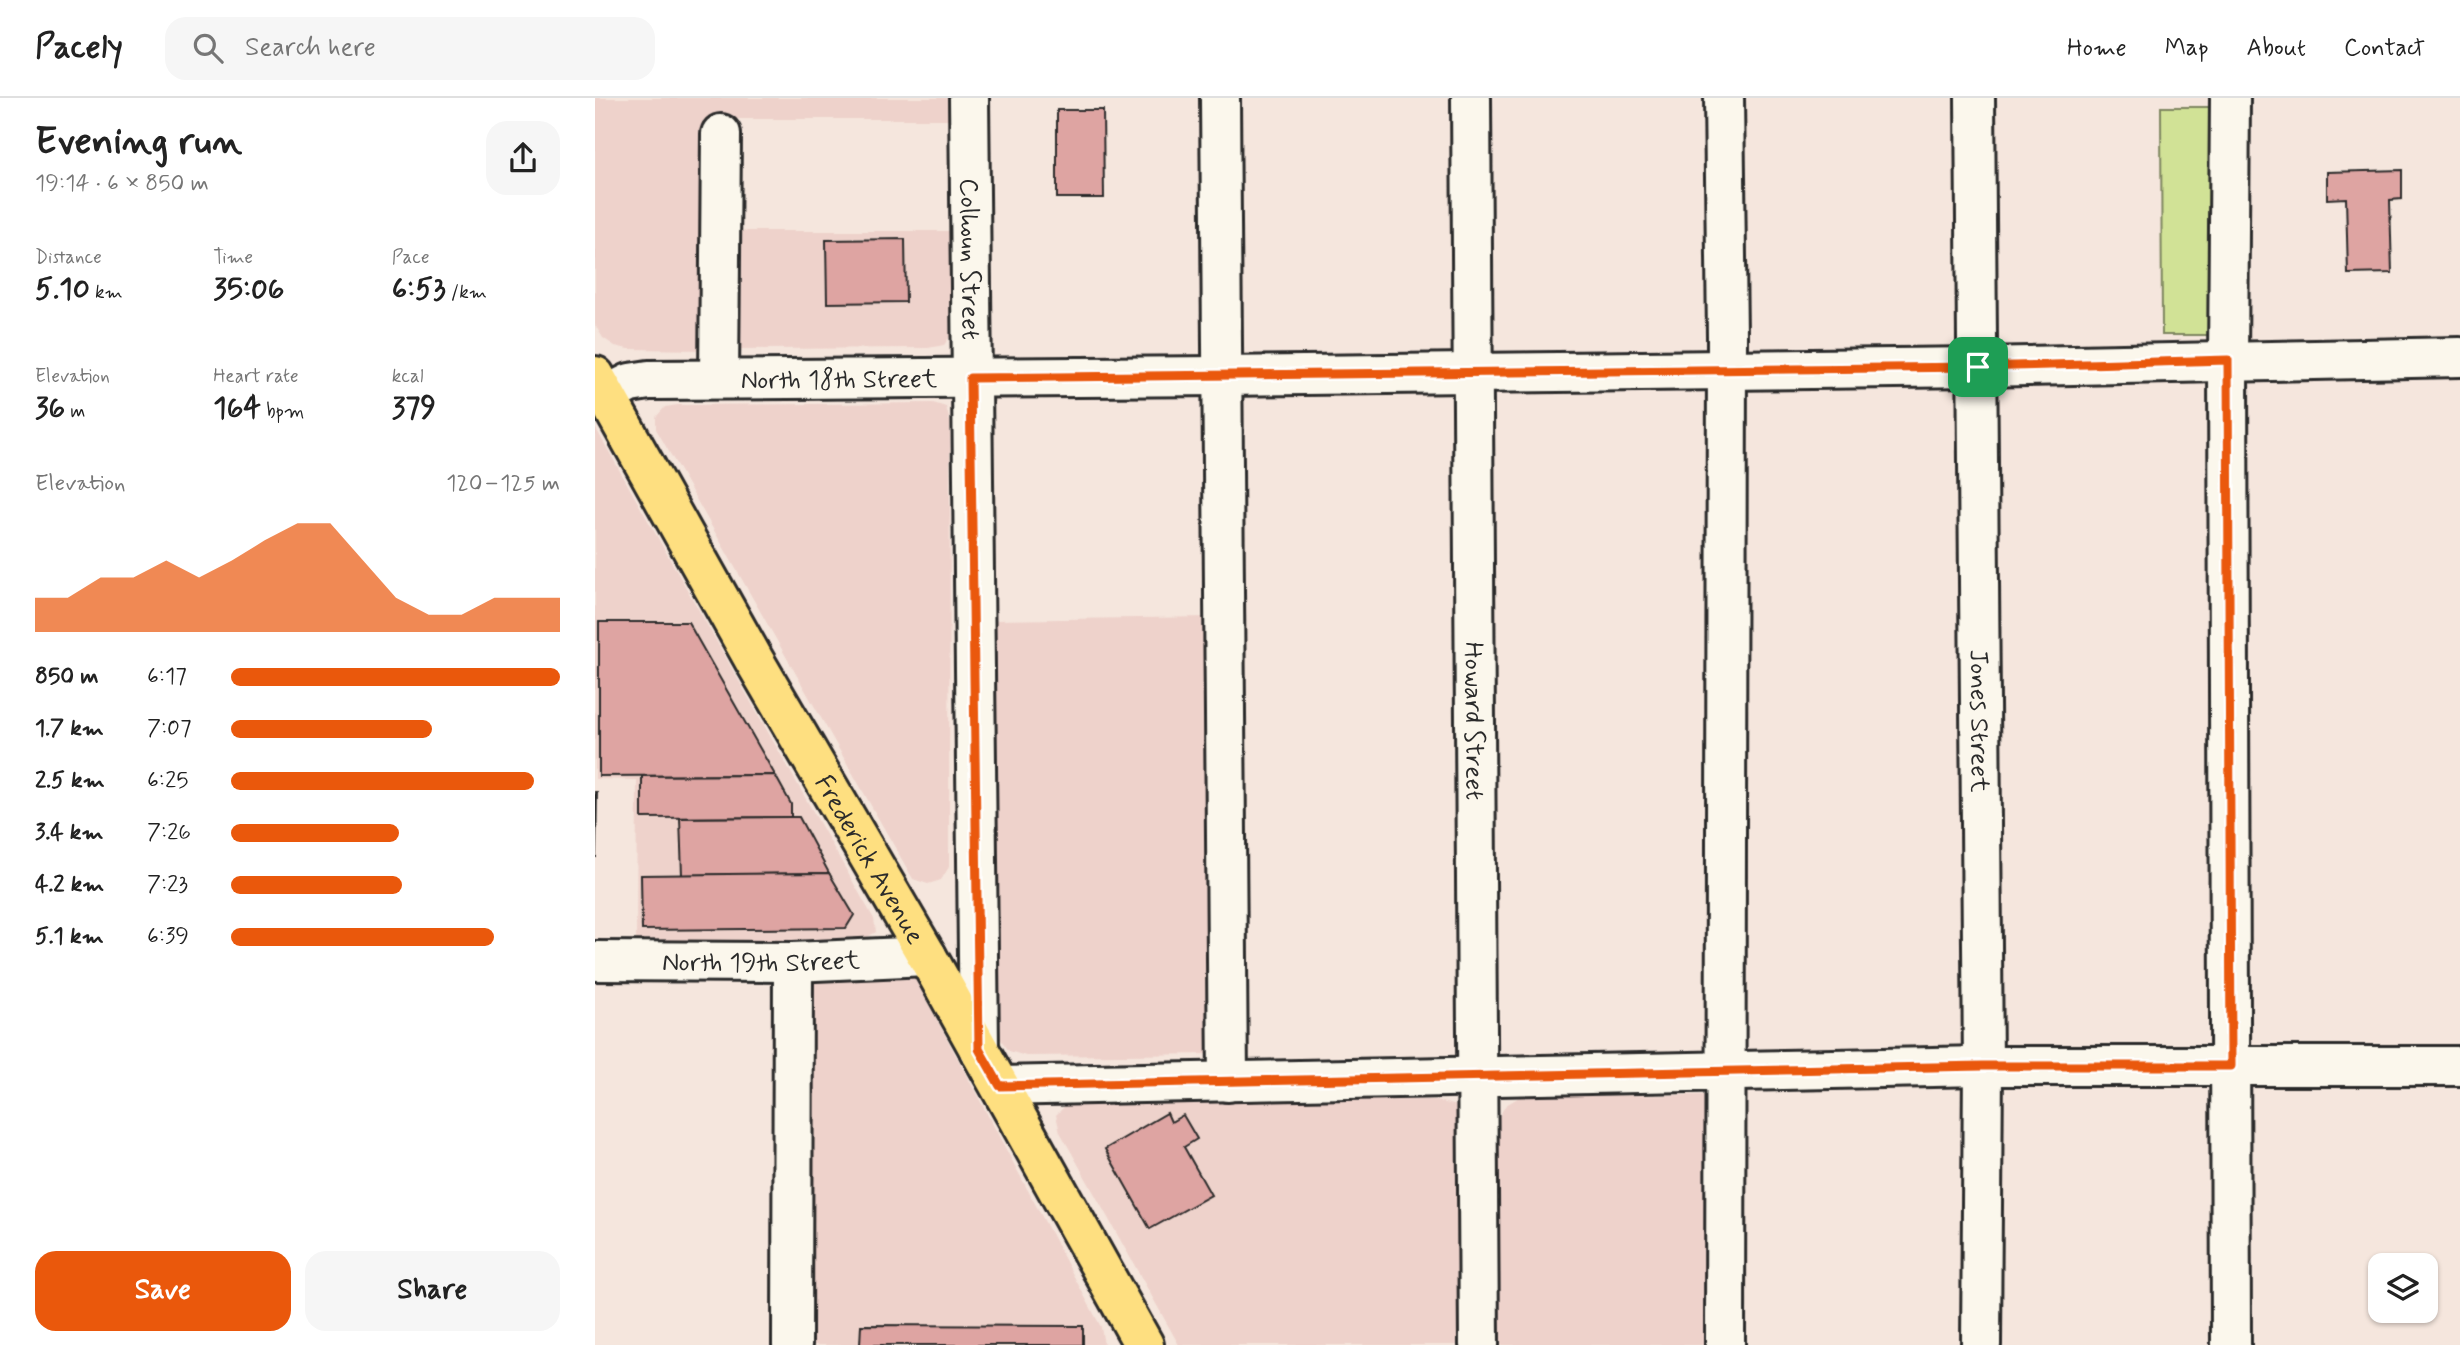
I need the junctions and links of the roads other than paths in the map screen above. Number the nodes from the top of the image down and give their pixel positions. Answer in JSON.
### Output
{"nodes":[{"id":1,"x":969,"y":98,"type":"edge"},
{"id":2,"x":1220,"y":98,"type":"edge"},
{"id":3,"x":1471,"y":98,"type":"edge"},
{"id":4,"x":1724,"y":98,"type":"edge"},
{"id":5,"x":1975,"y":98,"type":"edge"},
{"id":6,"x":2230,"y":98,"type":"edge"},
{"id":7,"x":721,"y":134,"type":"dead end"},
{"id":8,"x":2460,"y":357,"type":"edge"},
{"id":9,"x":2228,"y":360,"type":"junction"},
{"id":10,"x":1978,"y":367,"type":"junction"},
{"id":11,"x":1726,"y":370,"type":"junction"},
{"id":12,"x":1473,"y":373,"type":"junction"},
{"id":13,"x":1223,"y":376,"type":"junction"},
{"id":14,"x":970,"y":378,"type":"junction"},
{"id":15,"x":719,"y":379,"type":"junction"},
{"id":16,"x":600,"y":386,"type":"edge"},
{"id":17,"x":927,"y":956,"type":"junction"},
{"id":18,"x":595,"y":961,"type":"edge"},
{"id":19,"x":793,"y":962,"type":"junction"},
{"id":20,"x":979,"y":1049,"type":"junction"},
{"id":21,"x":1983,"y":1066,"type":"junction"},
{"id":22,"x":2231,"y":1066,"type":"junction"},
{"id":23,"x":2460,"y":1066,"type":"edge"},
{"id":24,"x":1726,"y":1073,"type":"junction"},
{"id":25,"x":1476,"y":1076,"type":"junction"},
{"id":26,"x":1228,"y":1082,"type":"junction"},
{"id":27,"x":1000,"y":1086,"type":"junction"},
{"id":28,"x":1119,"y":1302,"type":"junction"},
{"id":29,"x":792,"y":1345,"type":"edge"},
{"id":30,"x":1120,"y":1345,"type":"edge"},
{"id":31,"x":1144,"y":1345,"type":"edge"},
{"id":32,"x":1479,"y":1345,"type":"edge"},
{"id":33,"x":1725,"y":1345,"type":"edge"},
{"id":34,"x":1981,"y":1345,"type":"edge"},
{"id":35,"x":2231,"y":1345,"type":"edge"}],
"edges":[{"from":1,"to":14,"type":"street","name":"Colhoun Street"},
{"from":2,"to":13,"type":"street"},
{"from":3,"to":12,"type":"street","name":"Howard Street"},
{"from":4,"to":11,"type":"street"},
{"from":5,"to":10,"type":"street","name":"Jones Street"},
{"from":6,"to":9,"type":"street"},
{"from":7,"to":15,"type":"street"},
{"from":8,"to":9,"type":"street","name":"North 18th Street"},
{"from":9,"to":10,"type":"street","name":"North 18th Street"},
{"from":9,"to":22,"type":"street"},
{"from":10,"to":11,"type":"street","name":"North 18th Street"},
{"from":10,"to":21,"type":"street","name":"Jones Street"},
{"from":11,"to":12,"type":"street","name":"North 18th Street"},
{"from":11,"to":24,"type":"street"},
{"from":12,"to":13,"type":"street","name":"North 18th Street"},
{"from":12,"to":25,"type":"street","name":"Howard Street"},
{"from":13,"to":14,"type":"street","name":"North 18th Street"},
{"from":13,"to":26,"type":"street"},
{"from":14,"to":15,"type":"street","name":"North 18th Street"},
{"from":14,"to":20,"type":"street","name":"Colhoun Street"},
{"from":15,"to":16,"type":"street","name":"North 18th Street"},
{"from":16,"to":17,"type":"main road","name":"Frederick Avenue"},
{"from":17,"to":19,"type":"street","name":"North 19th Street"},
{"from":17,"to":20,"type":"main road","name":"Frederick Avenue"},
{"from":18,"to":19,"type":"street","name":"North 19th Street"},
{"from":19,"to":29,"type":"street"},
{"from":20,"to":27,"type":"main road","name":"Frederick Avenue"},
{"from":21,"to":22,"type":"street"},
{"from":21,"to":24,"type":"street"},
{"from":21,"to":34,"type":"street","name":"Jones Street"},
{"from":22,"to":23,"type":"street"},
{"from":22,"to":35,"type":"street"},
{"from":24,"to":25,"type":"street"},
{"from":24,"to":33,"type":"street"},
{"from":25,"to":26,"type":"street"},
{"from":25,"to":32,"type":"street","name":"Howard Street"},
{"from":26,"to":27,"type":"street"},
{"from":27,"to":28,"type":"main road","name":"Frederick Avenue"},
{"from":28,"to":30,"type":"street"},
{"from":28,"to":31,"type":"main road","name":"Frederick Avenue"}]}
